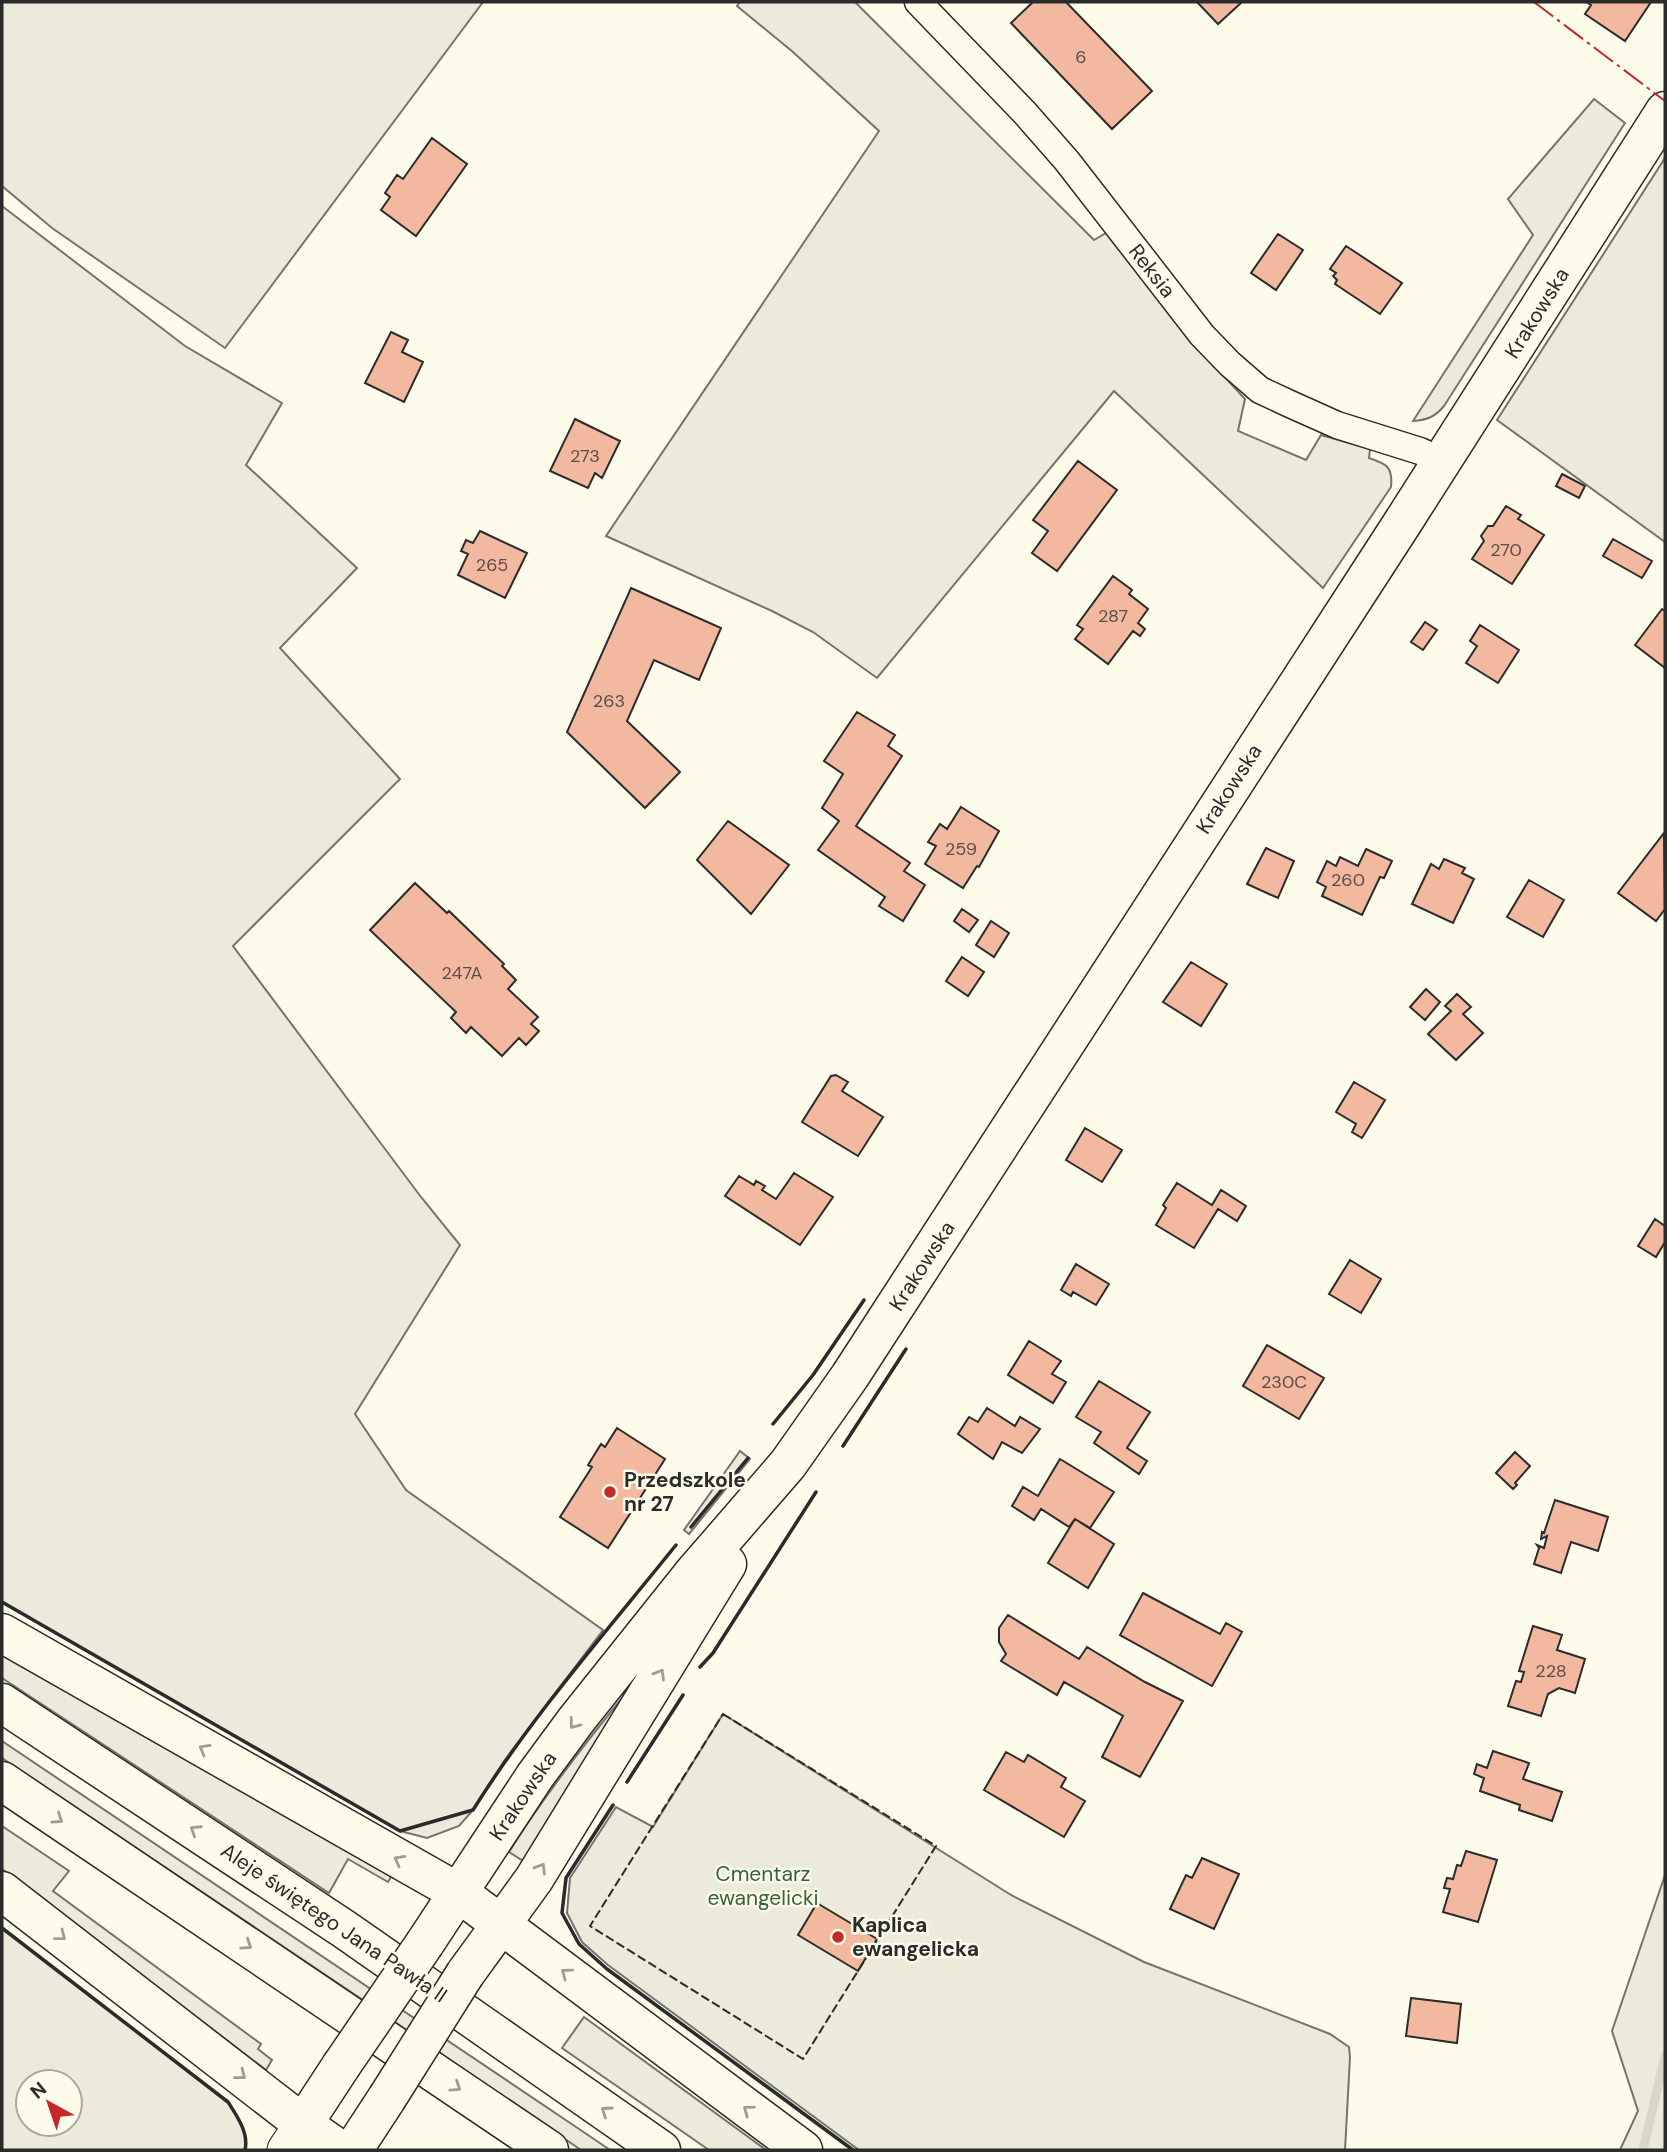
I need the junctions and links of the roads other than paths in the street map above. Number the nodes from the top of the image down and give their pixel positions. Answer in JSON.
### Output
{"nodes":[{"id":1,"x":918,"y":2,"type":"edge"},
{"id":2,"x":1665,"y":111,"type":"edge"},
{"id":3,"x":1442,"y":461,"type":"junction"},
{"id":4,"x":788,"y":1464,"type":"junction"},
{"id":5,"x":2,"y":1633,"type":"edge"},
{"id":6,"x":2,"y":1703,"type":"edge"},
{"id":7,"x":2,"y":1781,"type":"edge"},
{"id":8,"x":2,"y":1891,"type":"edge"},
{"id":9,"x":459,"y":1893,"type":"junction"},
{"id":10,"x":503,"y":1925,"type":"junction"},
{"id":11,"x":295,"y":2137,"type":"edge"},
{"id":12,"x":340,"y":2150,"type":"edge"},
{"id":13,"x":353,"y":2150,"type":"edge"},
{"id":14,"x":549,"y":2150,"type":"edge"},
{"id":15,"x":661,"y":2150,"type":"edge"},
{"id":16,"x":803,"y":2150,"type":"edge"}],
"edges":[{"from":1,"to":3,"type":"street","name":"Reksia"},
{"from":2,"to":3,"type":"main road","name":"Krakowska"},
{"from":3,"to":4,"type":"main road","name":"Krakowska"},
{"from":4,"to":9,"type":"main road","name":"Krakowska","one_way":true},
{"from":10,"to":4,"type":"main road","name":"Krakowska","one_way":true},
{"from":9,"to":5,"type":"main road","one_way":true},
{"from":15,"to":6,"type":"main road","name":"Aleje świętego Jana Pawła II","one_way":true},
{"from":7,"to":14,"type":"main road","one_way":true},
{"from":8,"to":11,"type":"main road","one_way":true},
{"from":9,"to":10,"type":"main road"},
{"from":9,"to":11,"type":"main road","name":"Krakowska","bridge":true},
{"from":10,"to":13,"type":"main road","name":"Krakowska","bridge":true},
{"from":16,"to":10,"type":"main road","one_way":true},
{"from":11,"to":12,"type":"main road"}]}
